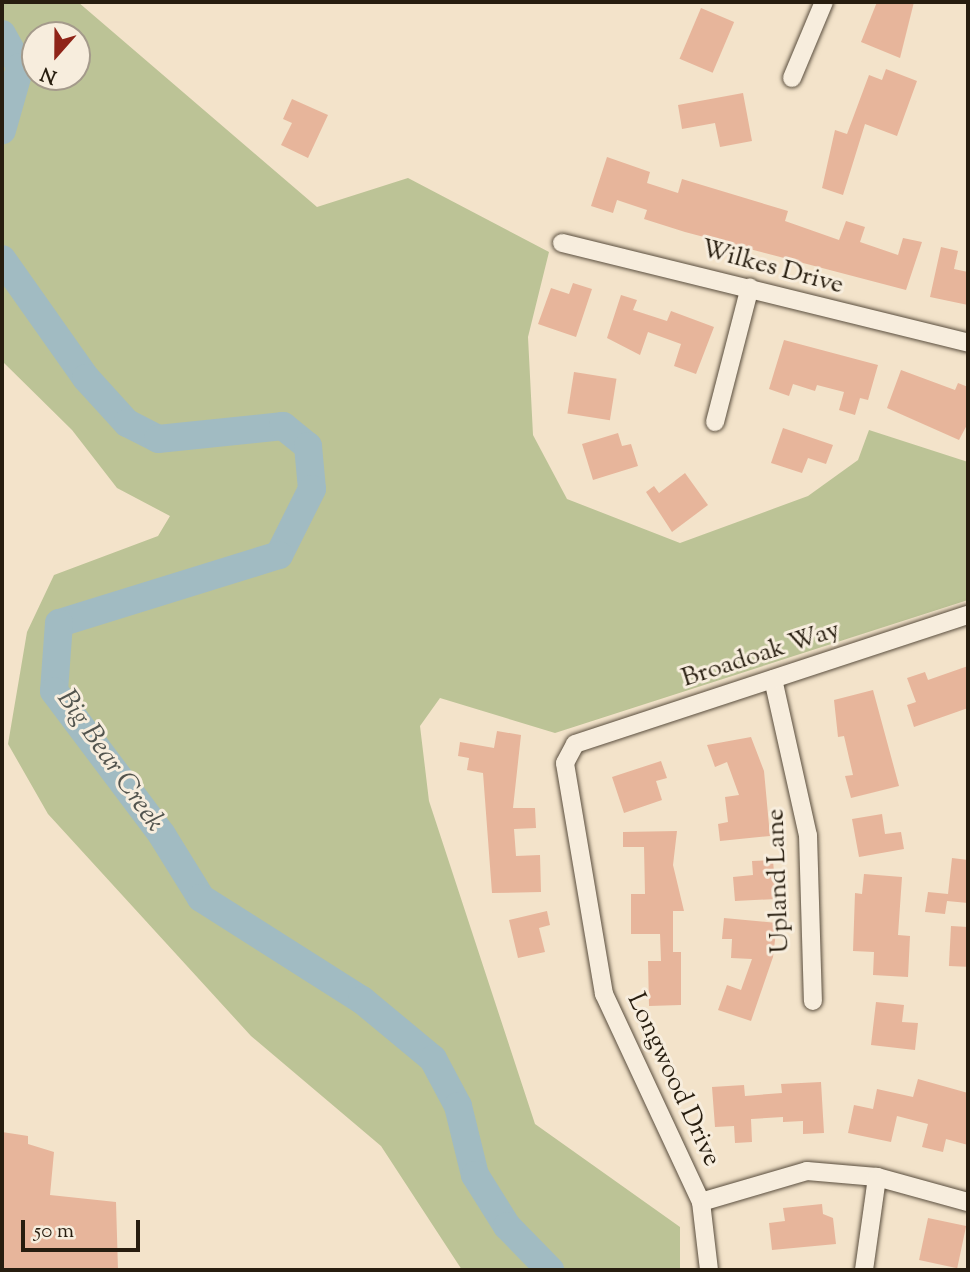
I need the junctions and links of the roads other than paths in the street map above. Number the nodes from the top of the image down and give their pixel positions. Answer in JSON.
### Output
{"nodes":[{"id":1,"x":824,"y":2,"type":"edge"},
{"id":2,"x":792,"y":78,"type":"dead end"},
{"id":3,"x":562,"y":243,"type":"dead end"},
{"id":4,"x":750,"y":287,"type":"junction"},
{"id":5,"x":968,"y":343,"type":"edge"},
{"id":6,"x":715,"y":422,"type":"dead end"},
{"id":7,"x":968,"y":615,"type":"edge"},
{"id":8,"x":773,"y":679,"type":"junction"},
{"id":9,"x":572,"y":747,"type":"joint"},
{"id":10,"x":813,"y":1001,"type":"dead end"},
{"id":11,"x":877,"y":1177,"type":"junction"},
{"id":12,"x":701,"y":1202,"type":"junction"},
{"id":13,"x":968,"y":1202,"type":"edge"},
{"id":14,"x":709,"y":1270,"type":"edge"},
{"id":15,"x":864,"y":1270,"type":"edge"}],
"edges":[{"from":1,"to":2,"type":"street"},
{"from":3,"to":4,"type":"street","name":"Wilkes Drive"},
{"from":4,"to":5,"type":"street","name":"Wilkes Drive"},
{"from":4,"to":6,"type":"street"},
{"from":7,"to":8,"type":"street","name":"Broadoak Way"},
{"from":8,"to":9,"type":"street","name":"Broadoak Way"},
{"from":8,"to":10,"type":"street","name":"Upland Lane"},
{"from":9,"to":12,"type":"street","name":"Longwood Drive"},
{"from":11,"to":12,"type":"street"},
{"from":11,"to":13,"type":"street"},
{"from":11,"to":15,"type":"street"},
{"from":12,"to":14,"type":"street","name":"Longwood Drive"}]}
